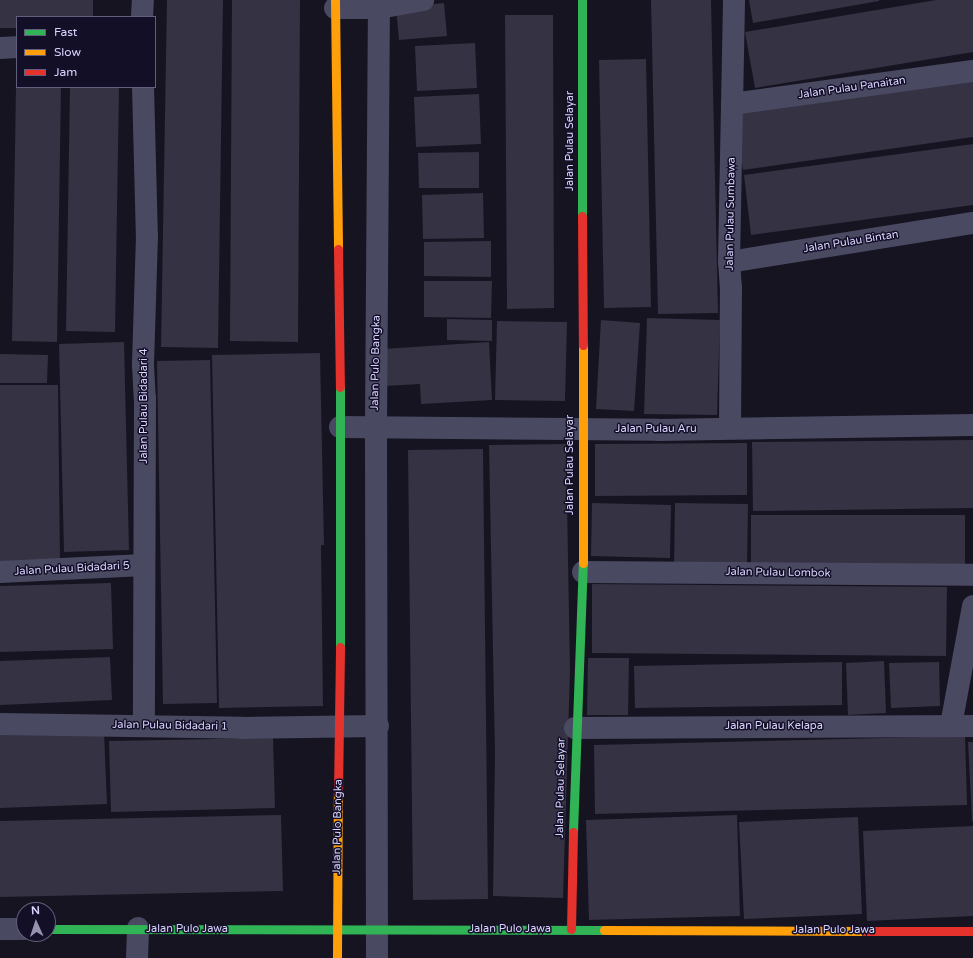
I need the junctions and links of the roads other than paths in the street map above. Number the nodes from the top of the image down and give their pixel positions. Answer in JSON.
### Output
{"nodes":[{"id":1,"x":143,"y":0,"type":"edge"},
{"id":2,"x":423,"y":0,"type":"edge"},
{"id":3,"x":582,"y":0,"type":"edge"},
{"id":4,"x":734,"y":0,"type":"edge"},
{"id":5,"x":335,"y":4,"type":"edge"},
{"id":6,"x":379,"y":4,"type":"edge"},
{"id":7,"x":142,"y":16,"type":"edge"},
{"id":8,"x":16,"y":47,"type":"edge"},
{"id":9,"x":0,"y":48,"type":"edge"},
{"id":10,"x":973,"y":71,"type":"edge"},
{"id":11,"x":143,"y":88,"type":"edge"},
{"id":12,"x":732,"y":104,"type":"junction"},
{"id":13,"x":973,"y":223,"type":"edge"},
{"id":14,"x":729,"y":262,"type":"junction"},
{"id":15,"x":973,"y":425,"type":"edge"},
{"id":16,"x":340,"y":427,"type":"junction"},
{"id":17,"x":376,"y":427,"type":"junction"},
{"id":18,"x":730,"y":428,"type":"junction"},
{"id":19,"x":581,"y":429,"type":"junction"},
{"id":20,"x":144,"y":565,"type":"junction"},
{"id":21,"x":0,"y":572,"type":"edge"},
{"id":22,"x":583,"y":572,"type":"junction"},
{"id":23,"x":973,"y":575,"type":"edge"},
{"id":24,"x":973,"y":606,"type":"edge"},
{"id":25,"x":0,"y":724,"type":"edge"},
{"id":26,"x":144,"y":725,"type":"junction"},
{"id":27,"x":340,"y":725,"type":"junction"},
{"id":28,"x":951,"y":725,"type":"junction"},
{"id":29,"x":378,"y":726,"type":"junction"},
{"id":30,"x":973,"y":726,"type":"edge"},
{"id":31,"x":575,"y":728,"type":"junction"},
{"id":32,"x":138,"y":928,"type":"junction"},
{"id":33,"x":0,"y":929,"type":"edge"},
{"id":34,"x":16,"y":929,"type":"edge"},
{"id":35,"x":56,"y":929,"type":"edge"},
{"id":36,"x":571,"y":929,"type":"junction"},
{"id":37,"x":338,"y":930,"type":"junction"},
{"id":38,"x":377,"y":930,"type":"junction"},
{"id":39,"x":973,"y":931,"type":"edge"},
{"id":40,"x":137,"y":958,"type":"edge"},
{"id":41,"x":337,"y":958,"type":"edge"},
{"id":42,"x":377,"y":958,"type":"edge"}],
"edges":[{"from":1,"to":7,"type":"street"},
{"from":2,"to":6,"type":"street"},
{"from":3,"to":19,"type":"street","name":"Jalan Pulau Selayar"},
{"from":4,"to":12,"type":"street","name":"Jalan Pulau Sumbawa"},
{"from":5,"to":6,"type":"street"},
{"from":5,"to":16,"type":"street","name":"Jalan Pulo Bangka"},
{"from":6,"to":17,"type":"street","name":"Jalan Pulo Bangka"},
{"from":8,"to":9,"type":"street"},
{"from":10,"to":12,"type":"street","name":"Jalan Pulau Panaitan"},
{"from":11,"to":20,"type":"street","name":"Jalan Pulau Bidadari 4"},
{"from":12,"to":14,"type":"street","name":"Jalan Pulau Sumbawa"},
{"from":13,"to":14,"type":"street","name":"Jalan Pulau Bintan"},
{"from":14,"to":18,"type":"street","name":"Jalan Pulau Sumbawa"},
{"from":15,"to":18,"type":"street","name":"Jalan Pulau Aru"},
{"from":16,"to":17,"type":"street","name":"Jalan Pulau Aru"},
{"from":16,"to":27,"type":"street","name":"Jalan Pulo Bangka"},
{"from":17,"to":19,"type":"street","name":"Jalan Pulau Aru"},
{"from":17,"to":29,"type":"street","name":"Jalan Pulo Bangka"},
{"from":18,"to":19,"type":"street","name":"Jalan Pulau Aru"},
{"from":19,"to":22,"type":"street","name":"Jalan Pulau Selayar"},
{"from":20,"to":21,"type":"street","name":"Jalan Pulau Bidadari 5"},
{"from":20,"to":26,"type":"street","name":"Jalan Pulau Bidadari 4"},
{"from":22,"to":23,"type":"street","name":"Jalan Pulau Lombok"},
{"from":22,"to":31,"type":"street","name":"Jalan Pulau Selayar"},
{"from":24,"to":28,"type":"street"},
{"from":25,"to":26,"type":"street","name":"Jalan Pulau Bidadari 1"},
{"from":26,"to":27,"type":"street","name":"Jalan Pulau Bidadari 1"},
{"from":27,"to":29,"type":"street"},
{"from":27,"to":37,"type":"street","name":"Jalan Pulo Bangka"},
{"from":28,"to":30,"type":"street","name":"Jalan Pulau Kelapa"},
{"from":28,"to":31,"type":"street","name":"Jalan Pulau Kelapa"},
{"from":29,"to":38,"type":"street","name":"Jalan Pulo Bangka"},
{"from":31,"to":36,"type":"street","name":"Jalan Pulau Selayar"},
{"from":32,"to":35,"type":"street","name":"Jalan Pulo Jawa"},
{"from":32,"to":37,"type":"street","name":"Jalan Pulo Jawa"},
{"from":32,"to":40,"type":"street"},
{"from":33,"to":34,"type":"street"},
{"from":36,"to":38,"type":"street","name":"Jalan Pulo Jawa"},
{"from":36,"to":39,"type":"street","name":"Jalan Pulo Jawa"},
{"from":37,"to":38,"type":"street","name":"Jalan Pulo Jawa"},
{"from":37,"to":41,"type":"street","name":"Jalan Pulo Bangka"},
{"from":38,"to":42,"type":"street","name":"Jalan Pulo Bangka"}]}
